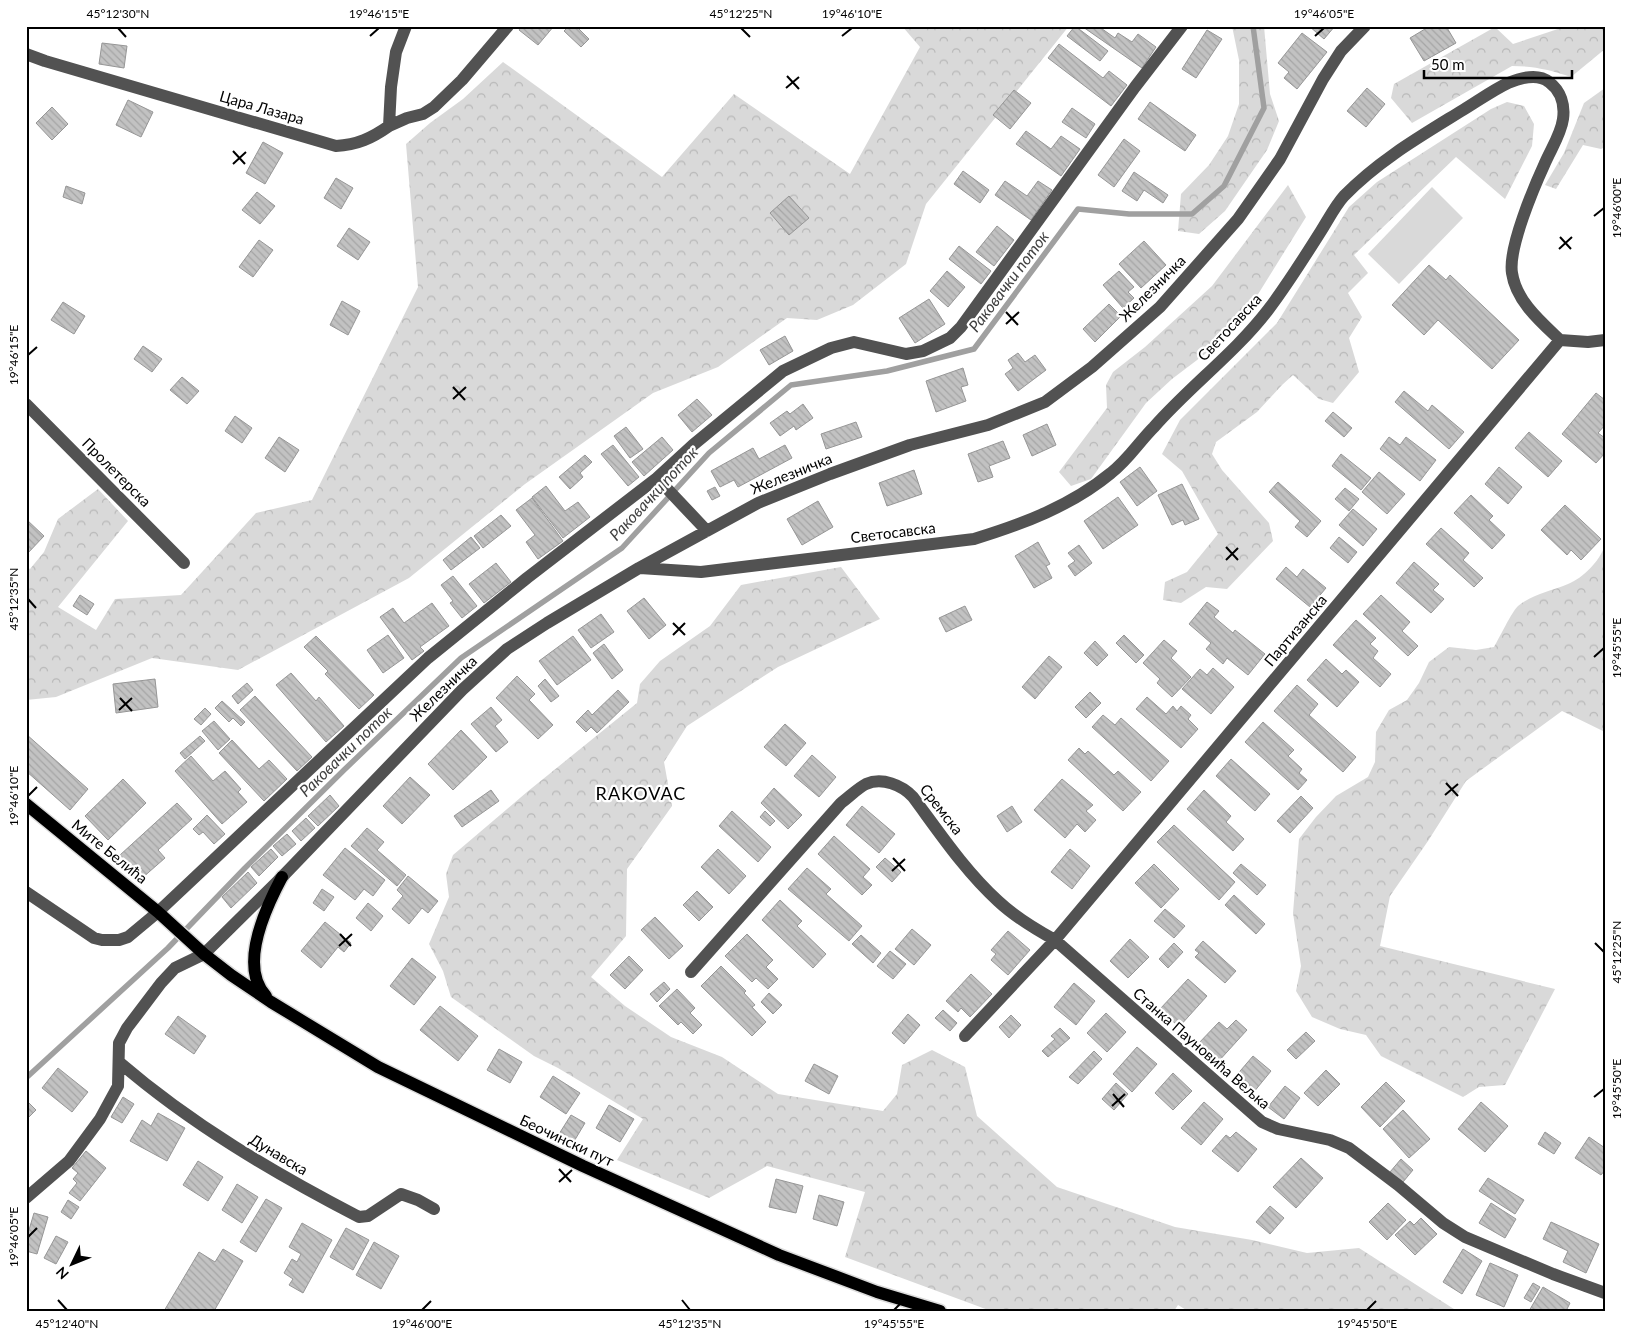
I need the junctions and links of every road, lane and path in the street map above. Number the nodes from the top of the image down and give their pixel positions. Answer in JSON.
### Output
{"nodes":[{"id":1,"x":406,"y":26,"type":"edge"},
{"id":2,"x":508,"y":26,"type":"edge"},
{"id":3,"x":1182,"y":26,"type":"edge"},
{"id":4,"x":1365,"y":26,"type":"edge"},
{"id":5,"x":26,"y":54,"type":"edge"},
{"id":6,"x":389,"y":126,"type":"junction"},
{"id":7,"x":1560,"y":340,"type":"junction"},
{"id":8,"x":1605,"y":340,"type":"edge"},
{"id":9,"x":26,"y":404,"type":"edge"},
{"id":10,"x":657,"y":478,"type":"junction"},
{"id":11,"x":707,"y":531,"type":"junction"},
{"id":12,"x":184,"y":563,"type":"dead end"},
{"id":13,"x":639,"y":568,"type":"junction"},
{"id":14,"x":26,"y":804,"type":"edge"},
{"id":15,"x":282,"y":877,"type":"junction"},
{"id":16,"x":26,"y":892,"type":"edge"},
{"id":17,"x":158,"y":912,"type":"junction"},
{"id":18,"x":1055,"y":940,"type":"junction"},
{"id":19,"x":192,"y":943,"type":"joint"},
{"id":20,"x":204,"y":954,"type":"junction"},
{"id":21,"x":691,"y":972,"type":"dead end"},
{"id":22,"x":270,"y":1002,"type":"junction"},
{"id":23,"x":965,"y":1036,"type":"dead end"},
{"id":24,"x":119,"y":1062,"type":"junction"},
{"id":25,"x":26,"y":1198,"type":"edge"},
{"id":26,"x":434,"y":1209,"type":"dead end"},
{"id":27,"x":1605,"y":1293,"type":"edge"},
{"id":28,"x":940,"y":1311,"type":"edge"}],
"edges":[{"from":1,"to":6,"type":"street"},
{"from":2,"to":6,"type":"street","name":"Цара Лазара"},
{"from":3,"to":10,"type":"street","name":"Железничка"},
{"from":4,"to":11,"type":"street","name":"Железничка"},
{"from":5,"to":6,"type":"street","name":"Цара Лазара"},
{"from":7,"to":8,"type":"street"},
{"from":7,"to":13,"type":"street","name":"Светосавска"},
{"from":7,"to":18,"type":"street","name":"Партизанска"},
{"from":9,"to":12,"type":"street","name":"Пролетерска"},
{"from":10,"to":11,"type":"street"},
{"from":10,"to":17,"type":"street","name":"Железничка"},
{"from":11,"to":13,"type":"street","name":"Железничка"},
{"from":13,"to":15,"type":"street","name":"Железничка"},
{"from":14,"to":17,"type":"main road","name":"Мите Белића"},
{"from":15,"to":20,"type":"street","name":"Железничка"},
{"from":15,"to":22,"type":"main road"},
{"from":16,"to":17,"type":"street","name":"Железничка"},
{"from":17,"to":19,"type":"main road","name":"Мите Белића"},
{"from":18,"to":21,"type":"street","name":"Сремска"},
{"from":18,"to":23,"type":"street"},
{"from":18,"to":27,"type":"street","name":"Станка Пауновића Вељка"},
{"from":19,"to":20,"type":"main road","name":"Беочински пут"},
{"from":20,"to":22,"type":"main road","name":"Беочински пут"},
{"from":20,"to":24,"type":"street"},
{"from":22,"to":28,"type":"main road","name":"Беочински пут"},
{"from":24,"to":25,"type":"street"},
{"from":24,"to":26,"type":"street","name":"Дунавска"}]}
